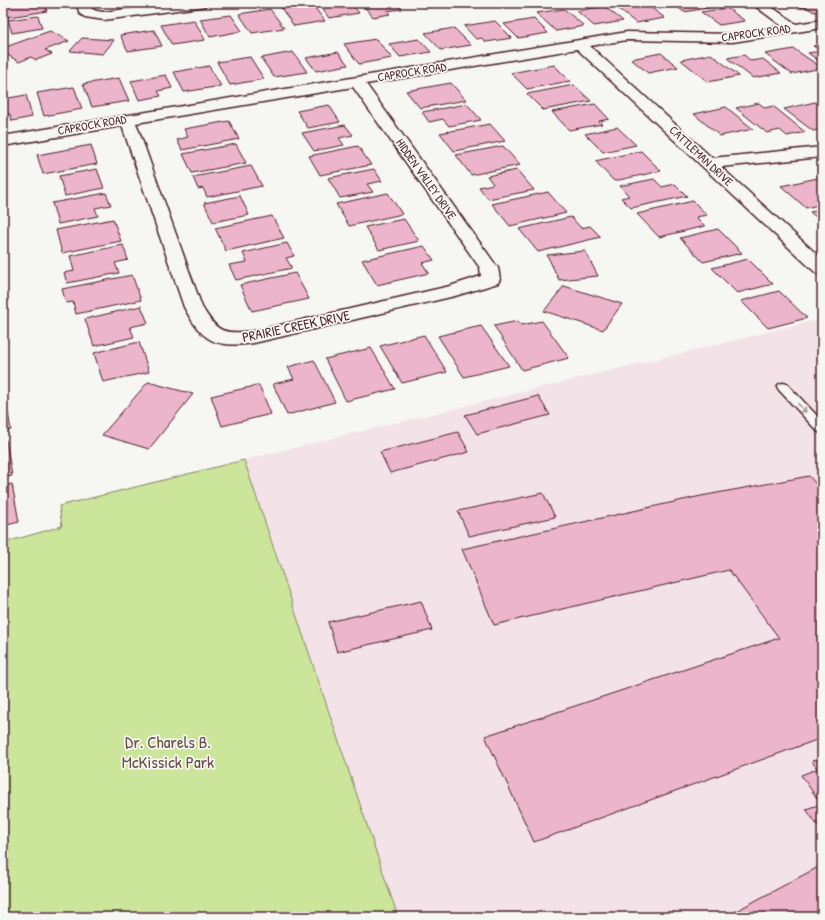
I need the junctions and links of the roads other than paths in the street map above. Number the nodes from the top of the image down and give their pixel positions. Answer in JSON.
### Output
{"nodes":[{"id":1,"x":82,"y":3,"type":"edge"},
{"id":2,"x":200,"y":3,"type":"edge"},
{"id":3,"x":757,"y":3,"type":"edge"},
{"id":4,"x":822,"y":24,"type":"edge"},
{"id":5,"x":793,"y":28,"type":"junction"},
{"id":6,"x":580,"y":44,"type":"junction"},
{"id":7,"x":356,"y":81,"type":"junction"},
{"id":8,"x":127,"y":119,"type":"junction"},
{"id":9,"x":3,"y":141,"type":"edge"},
{"id":10,"x":822,"y":152,"type":"edge"},
{"id":11,"x":709,"y":163,"type":"junction"},
{"id":12,"x":822,"y":269,"type":"edge"},
{"id":13,"x":491,"y":279,"type":"joint"},
{"id":14,"x":783,"y":387,"type":"dead end"},
{"id":15,"x":822,"y":429,"type":"edge"}],
"edges":[{"from":1,"to":2,"type":"street"},
{"from":3,"to":5,"type":"street"},
{"from":4,"to":5,"type":"street","name":"CAPROCK ROAD"},
{"from":5,"to":6,"type":"street","name":"CAPROCK ROAD"},
{"from":6,"to":7,"type":"street","name":"CAPROCK ROAD"},
{"from":6,"to":11,"type":"street","name":"CATTLEMAN DRIVE"},
{"from":7,"to":8,"type":"street","name":"CAPROCK ROAD"},
{"from":7,"to":13,"type":"street","name":"HIDDEN VALLEY DRIVE"},
{"from":8,"to":9,"type":"street","name":"CAPROCK ROAD"},
{"from":8,"to":13,"type":"street","name":"PRAIRIE CREEK DRIVE"},
{"from":10,"to":11,"type":"street"},
{"from":11,"to":12,"type":"street","name":"CATTLEMAN DRIVE"},
{"from":14,"to":15,"type":"lane","one_way":true}]}
